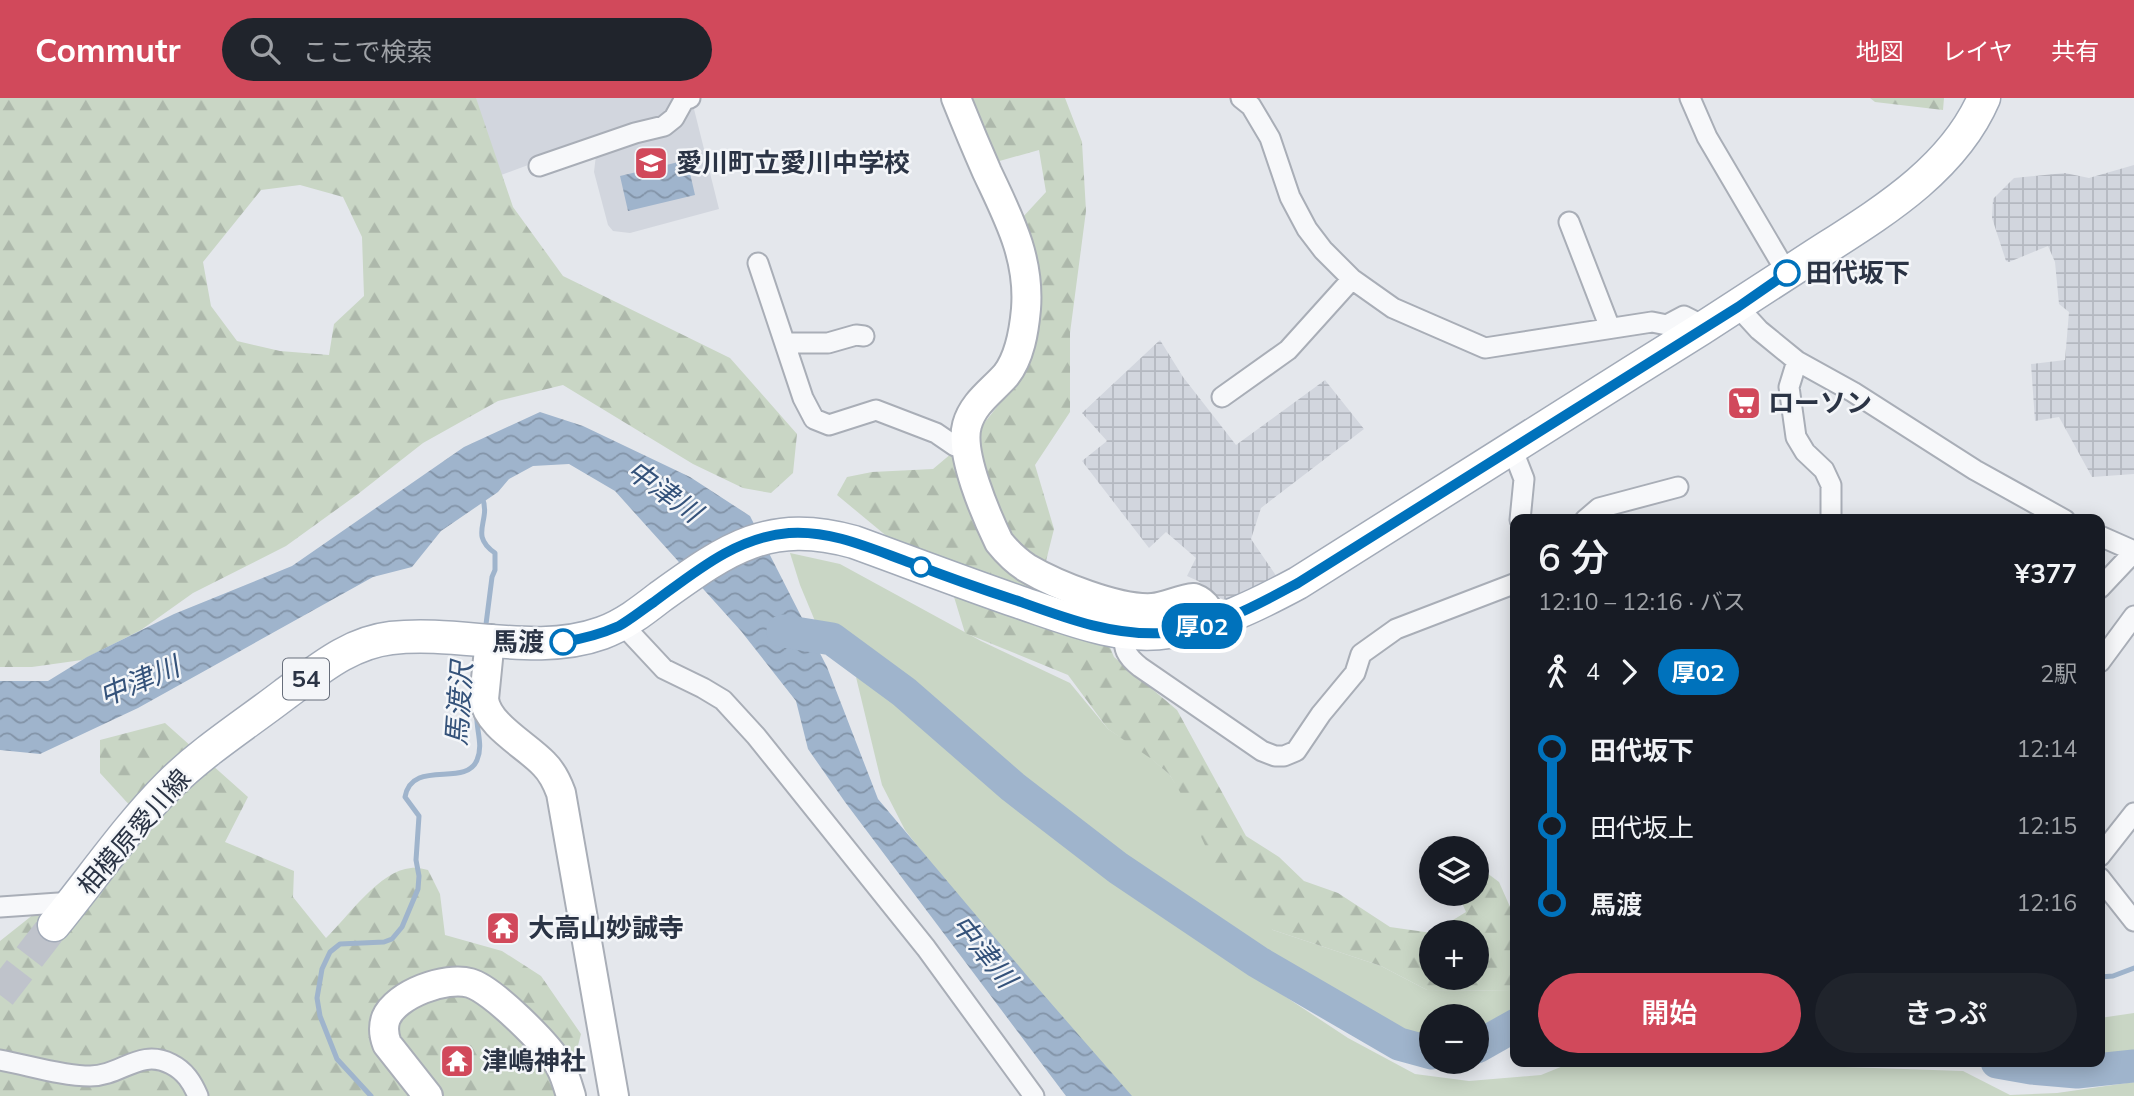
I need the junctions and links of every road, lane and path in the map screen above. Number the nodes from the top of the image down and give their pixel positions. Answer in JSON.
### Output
{"nodes":[{"id":1,"x":690,"y":98,"type":"edge"},
{"id":2,"x":956,"y":98,"type":"edge"},
{"id":3,"x":1241,"y":98,"type":"edge"},
{"id":4,"x":1690,"y":98,"type":"edge"},
{"id":5,"x":1984,"y":98,"type":"edge"},
{"id":6,"x":538,"y":166,"type":"dead end"},
{"id":7,"x":1569,"y":222,"type":"dead end"},
{"id":8,"x":758,"y":263,"type":"dead end"},
{"id":9,"x":1787,"y":273,"type":"junction"},
{"id":10,"x":1352,"y":279,"type":"junction"},
{"id":11,"x":1738,"y":307,"type":"junction"},
{"id":12,"x":1609,"y":328,"type":"junction"},
{"id":13,"x":1700,"y":330,"type":"junction"},
{"id":14,"x":864,"y":336,"type":"dead end"},
{"id":15,"x":785,"y":343,"type":"junction"},
{"id":16,"x":1797,"y":361,"type":"junction"},
{"id":17,"x":1222,"y":397,"type":"dead end"},
{"id":18,"x":965,"y":444,"type":"junction"},
{"id":19,"x":1512,"y":448,"type":"junction"},
{"id":20,"x":1678,"y":487,"type":"dead end"},
{"id":21,"x":1521,"y":514,"type":"edge"},
{"id":22,"x":1592,"y":514,"type":"edge"},
{"id":23,"x":1831,"y":514,"type":"edge"},
{"id":24,"x":2054,"y":514,"type":"edge"},
{"id":25,"x":2105,"y":538,"type":"edge"},
{"id":26,"x":2134,"y":552,"type":"edge"},
{"id":27,"x":2105,"y":584,"type":"edge"},
{"id":28,"x":1510,"y":585,"type":"edge"},
{"id":29,"x":2134,"y":616,"type":"edge"},
{"id":30,"x":631,"y":617,"type":"junction"},
{"id":31,"x":1212,"y":623,"type":"junction"},
{"id":32,"x":1124,"y":632,"type":"junction"},
{"id":33,"x":490,"y":639,"type":"junction"},
{"id":34,"x":2105,"y":655,"type":"edge"},
{"id":35,"x":2134,"y":813,"type":"edge"},
{"id":36,"x":2105,"y":850,"type":"edge"},
{"id":37,"x":2105,"y":884,"type":"edge"},
{"id":38,"x":0,"y":907,"type":"edge"},
{"id":39,"x":63,"y":914,"type":"joint"},
{"id":40,"x":2134,"y":921,"type":"edge"},
{"id":41,"x":0,"y":1059,"type":"edge"},
{"id":42,"x":198,"y":1096,"type":"edge"},
{"id":43,"x":428,"y":1096,"type":"edge"},
{"id":44,"x":571,"y":1096,"type":"edge"},
{"id":45,"x":614,"y":1096,"type":"edge"},
{"id":46,"x":1034,"y":1096,"type":"edge"}],
"edges":[{"from":1,"to":6,"type":"street"},
{"from":2,"to":18,"type":"street"},
{"from":3,"to":10,"type":"street"},
{"from":4,"to":9,"type":"street"},
{"from":5,"to":9,"type":"main road","number":"54"},
{"from":7,"to":12,"type":"street"},
{"from":8,"to":15,"type":"street"},
{"from":9,"to":11,"type":"main road","number":"54"},
{"from":10,"to":12,"type":"street"},
{"from":10,"to":17,"type":"street"},
{"from":11,"to":13,"type":"main road","number":"54"},
{"from":11,"to":16,"type":"street"},
{"from":12,"to":13,"type":"street"},
{"from":13,"to":19,"type":"main road","number":"54"},
{"from":14,"to":15,"type":"street"},
{"from":15,"to":18,"type":"street"},
{"from":16,"to":23,"type":"street"},
{"from":16,"to":24,"type":"street"},
{"from":18,"to":31,"type":"street"},
{"from":19,"to":21,"type":"street"},
{"from":19,"to":31,"type":"main road","number":"54"},
{"from":20,"to":22,"type":"street"},
{"from":25,"to":26,"type":"street"},
{"from":26,"to":27,"type":"street"},
{"from":28,"to":32,"type":"street"},
{"from":29,"to":34,"type":"street"},
{"from":30,"to":32,"type":"main road","number":"54"},
{"from":30,"to":33,"type":"main road","name":"相模原愛川線","number":"54"},
{"from":30,"to":46,"type":"street"},
{"from":31,"to":32,"type":"main road","number":"54"},
{"from":33,"to":39,"type":"main road","name":"相模原愛川線","number":"54"},
{"from":33,"to":45,"type":"street"},
{"from":35,"to":36,"type":"street"},
{"from":37,"to":40,"type":"street"},
{"from":38,"to":39,"type":"street"},
{"from":41,"to":42,"type":"street"},
{"from":43,"to":44,"type":"street"}]}
